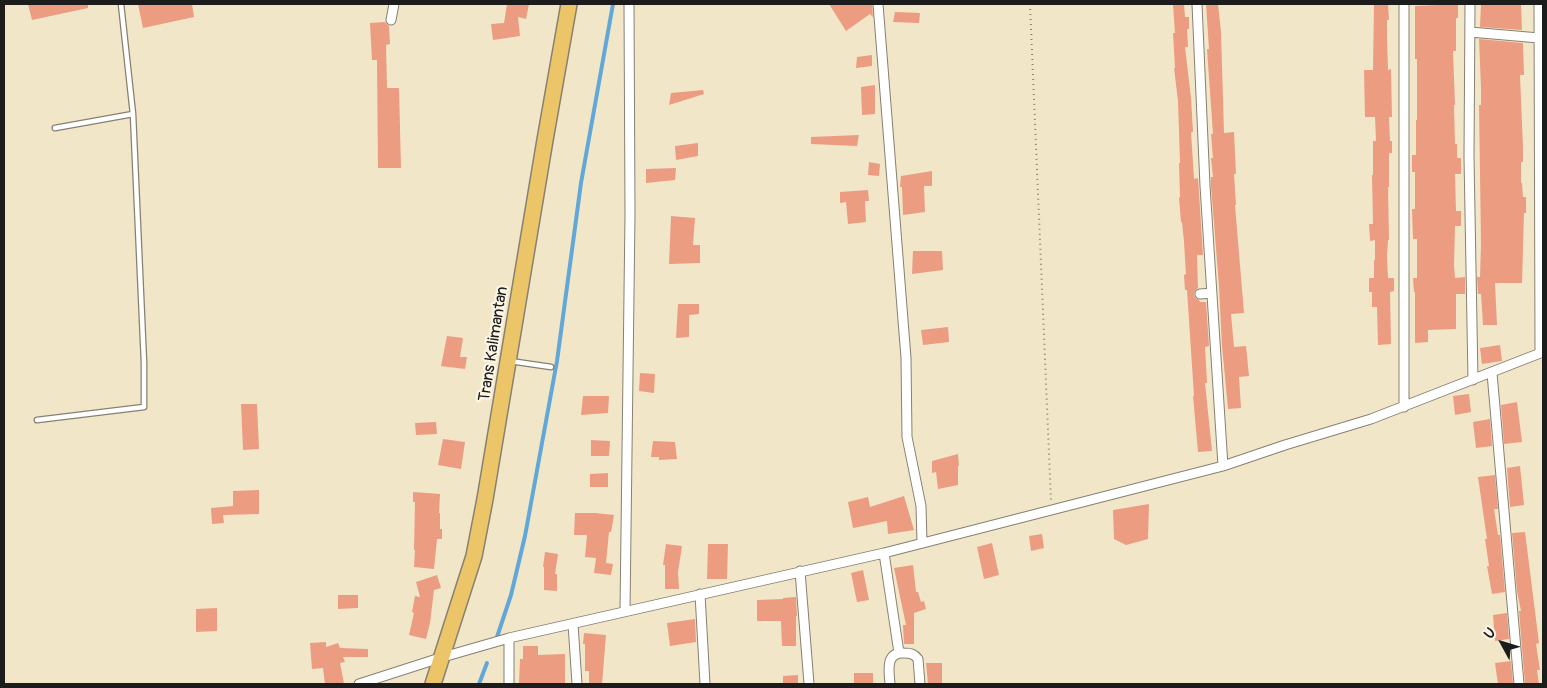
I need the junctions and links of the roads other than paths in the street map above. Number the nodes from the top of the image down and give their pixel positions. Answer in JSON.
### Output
{"nodes":[{"id":1,"x":121,"y":4,"type":"edge"},
{"id":2,"x":394,"y":4,"type":"edge"},
{"id":3,"x":569,"y":4,"type":"edge"},
{"id":4,"x":629,"y":4,"type":"edge"},
{"id":5,"x":878,"y":4,"type":"edge"},
{"id":6,"x":1197,"y":4,"type":"edge"},
{"id":7,"x":1404,"y":4,"type":"edge"},
{"id":8,"x":1470,"y":4,"type":"edge"},
{"id":9,"x":1539,"y":4,"type":"edge"},
{"id":10,"x":391,"y":20,"type":"dead end"},
{"id":11,"x":1470,"y":32,"type":"junction"},
{"id":12,"x":1539,"y":38,"type":"junction"},
{"id":13,"x":133,"y":114,"type":"junction"},
{"id":14,"x":54,"y":128,"type":"dead end"},
{"id":15,"x":1212,"y":293,"type":"junction"},
{"id":16,"x":1200,"y":294,"type":"dead end"},
{"id":17,"x":1542,"y":353,"type":"edge"},
{"id":18,"x":509,"y":361,"type":"junction"},
{"id":19,"x":551,"y":367,"type":"dead end"},
{"id":20,"x":1492,"y":373,"type":"junction"},
{"id":21,"x":1473,"y":380,"type":"junction"},
{"id":22,"x":1404,"y":407,"type":"junction"},
{"id":23,"x":36,"y":420,"type":"dead end"},
{"id":24,"x":1223,"y":466,"type":"junction"},
{"id":25,"x":922,"y":543,"type":"junction"},
{"id":26,"x":884,"y":553,"type":"junction"},
{"id":27,"x":800,"y":571,"type":"junction"},
{"id":28,"x":700,"y":594,"type":"junction"},
{"id":29,"x":625,"y":611,"type":"junction"},
{"id":30,"x":573,"y":624,"type":"junction"},
{"id":31,"x":506,"y":639,"type":"junction"},
{"id":32,"x":900,"y":653,"type":"junction"},
{"id":33,"x":443,"y":657,"type":"junction"},
{"id":34,"x":359,"y":684,"type":"edge"},
{"id":35,"x":433,"y":684,"type":"edge"},
{"id":36,"x":510,"y":684,"type":"edge"},
{"id":37,"x":577,"y":684,"type":"edge"},
{"id":38,"x":705,"y":684,"type":"edge"},
{"id":39,"x":809,"y":684,"type":"edge"},
{"id":40,"x":890,"y":684,"type":"edge"},
{"id":41,"x":920,"y":684,"type":"edge"},
{"id":42,"x":1519,"y":684,"type":"edge"}],
"edges":[{"from":1,"to":13,"type":"lane"},
{"from":2,"to":10,"type":"street"},
{"from":3,"to":18,"type":"highway","name":"Trans Kalimantan"},
{"from":4,"to":29,"type":"street"},
{"from":5,"to":25,"type":"street"},
{"from":6,"to":15,"type":"street"},
{"from":7,"to":22,"type":"street"},
{"from":8,"to":11,"type":"street"},
{"from":9,"to":12,"type":"street"},
{"from":11,"to":12,"type":"street"},
{"from":11,"to":21,"type":"street"},
{"from":12,"to":17,"type":"street"},
{"from":13,"to":14,"type":"lane"},
{"from":13,"to":23,"type":"lane"},
{"from":15,"to":16,"type":"street"},
{"from":15,"to":24,"type":"street"},
{"from":17,"to":20,"type":"street"},
{"from":18,"to":19,"type":"lane"},
{"from":18,"to":33,"type":"highway","name":"Trans Kalimantan"},
{"from":20,"to":21,"type":"street"},
{"from":20,"to":42,"type":"street"},
{"from":21,"to":22,"type":"street"},
{"from":22,"to":24,"type":"street"},
{"from":24,"to":25,"type":"street"},
{"from":25,"to":26,"type":"street"},
{"from":26,"to":27,"type":"street"},
{"from":26,"to":32,"type":"street"},
{"from":27,"to":28,"type":"street"},
{"from":27,"to":39,"type":"street"},
{"from":28,"to":29,"type":"street"},
{"from":28,"to":38,"type":"street"},
{"from":29,"to":30,"type":"street"},
{"from":30,"to":31,"type":"street"},
{"from":30,"to":37,"type":"street"},
{"from":31,"to":33,"type":"street"},
{"from":31,"to":36,"type":"street"},
{"from":32,"to":40,"type":"street"},
{"from":32,"to":41,"type":"street"},
{"from":33,"to":34,"type":"street"},
{"from":33,"to":35,"type":"highway","name":"Trans Kalimantan"}]}
